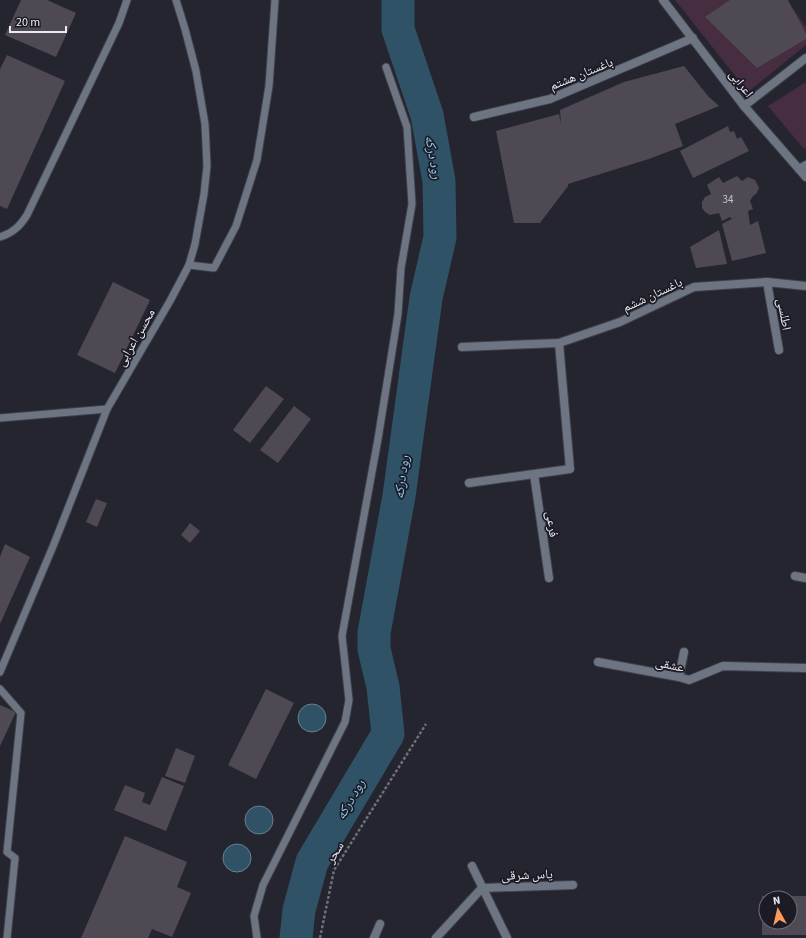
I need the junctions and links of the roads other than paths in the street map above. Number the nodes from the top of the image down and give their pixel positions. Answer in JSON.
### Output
{"nodes":[{"id":1,"x":127,"y":0,"type":"edge"},
{"id":2,"x":176,"y":0,"type":"edge"},
{"id":3,"x":275,"y":0,"type":"edge"},
{"id":4,"x":664,"y":0,"type":"edge"},
{"id":5,"x":693,"y":38,"type":"junction"},
{"id":6,"x":806,"y":58,"type":"edge"},
{"id":7,"x":386,"y":67,"type":"dead end"},
{"id":8,"x":744,"y":106,"type":"junction"},
{"id":9,"x":474,"y":117,"type":"dead end"},
{"id":10,"x":802,"y":167,"type":"edge"},
{"id":11,"x":806,"y":177,"type":"edge"},
{"id":12,"x":0,"y":237,"type":"edge"},
{"id":13,"x":189,"y":265,"type":"junction"},
{"id":14,"x":767,"y":282,"type":"junction"},
{"id":15,"x":806,"y":286,"type":"edge"},
{"id":16,"x":559,"y":343,"type":"junction"},
{"id":17,"x":462,"y":347,"type":"dead end"},
{"id":18,"x":779,"y":350,"type":"dead end"},
{"id":19,"x":107,"y":410,"type":"junction"},
{"id":20,"x":0,"y":418,"type":"edge"},
{"id":21,"x":534,"y":474,"type":"junction"},
{"id":22,"x":469,"y":483,"type":"dead end"},
{"id":23,"x":795,"y":576,"type":"dead end"},
{"id":24,"x":549,"y":578,"type":"dead end"},
{"id":25,"x":806,"y":578,"type":"edge"},
{"id":26,"x":684,"y":652,"type":"dead end"},
{"id":27,"x":598,"y":662,"type":"dead end"},
{"id":28,"x":806,"y":668,"type":"edge"},
{"id":29,"x":0,"y":672,"type":"edge"},
{"id":30,"x":679,"y":677,"type":"junction"},
{"id":31,"x":0,"y":689,"type":"edge"},
{"id":32,"x":472,"y":866,"type":"dead end"},
{"id":33,"x":573,"y":885,"type":"dead end"},
{"id":34,"x":482,"y":888,"type":"junction"},
{"id":35,"x":380,"y":924,"type":"dead end"},
{"id":36,"x":7,"y":938,"type":"edge"},
{"id":37,"x":257,"y":938,"type":"edge"},
{"id":38,"x":374,"y":938,"type":"edge"},
{"id":39,"x":436,"y":938,"type":"edge"},
{"id":40,"x":507,"y":938,"type":"edge"}],
"edges":[{"from":1,"to":12,"type":"lane"},
{"from":2,"to":13,"type":"lane","name":"محسن اعرابی"},
{"from":3,"to":13,"type":"lane"},
{"from":4,"to":5,"type":"street","name":"اعرابی"},
{"from":5,"to":8,"type":"street","name":"اعرابی"},
{"from":5,"to":9,"type":"street","name":"باغستان هشتم"},
{"from":6,"to":8,"type":"street"},
{"from":7,"to":37,"type":"lane"},
{"from":8,"to":10,"type":"street","name":"اعرابی"},
{"from":10,"to":11,"type":"street","name":"اعرابی"},
{"from":13,"to":19,"type":"lane","name":"محسن اعرابی"},
{"from":14,"to":15,"type":"street","name":"باغستان ششم"},
{"from":14,"to":16,"type":"street","name":"باغستان ششم"},
{"from":14,"to":18,"type":"street","name":"اطلسی"},
{"from":16,"to":17,"type":"street","name":"باغستان ششم"},
{"from":16,"to":21,"type":"street"},
{"from":19,"to":20,"type":"lane"},
{"from":19,"to":29,"type":"lane","name":"محسن اعرابی"},
{"from":21,"to":22,"type":"street"},
{"from":21,"to":24,"type":"street","name":"فرعی"},
{"from":23,"to":25,"type":"street"},
{"from":26,"to":30,"type":"street"},
{"from":27,"to":30,"type":"street","name":"عشقی"},
{"from":28,"to":30,"type":"street","name":"عشقی"},
{"from":31,"to":36,"type":"lane"},
{"from":32,"to":34,"type":"street"},
{"from":33,"to":34,"type":"street","name":"یاس شرقی"},
{"from":34,"to":39,"type":"street"},
{"from":34,"to":40,"type":"street"},
{"from":35,"to":38,"type":"street"}]}
